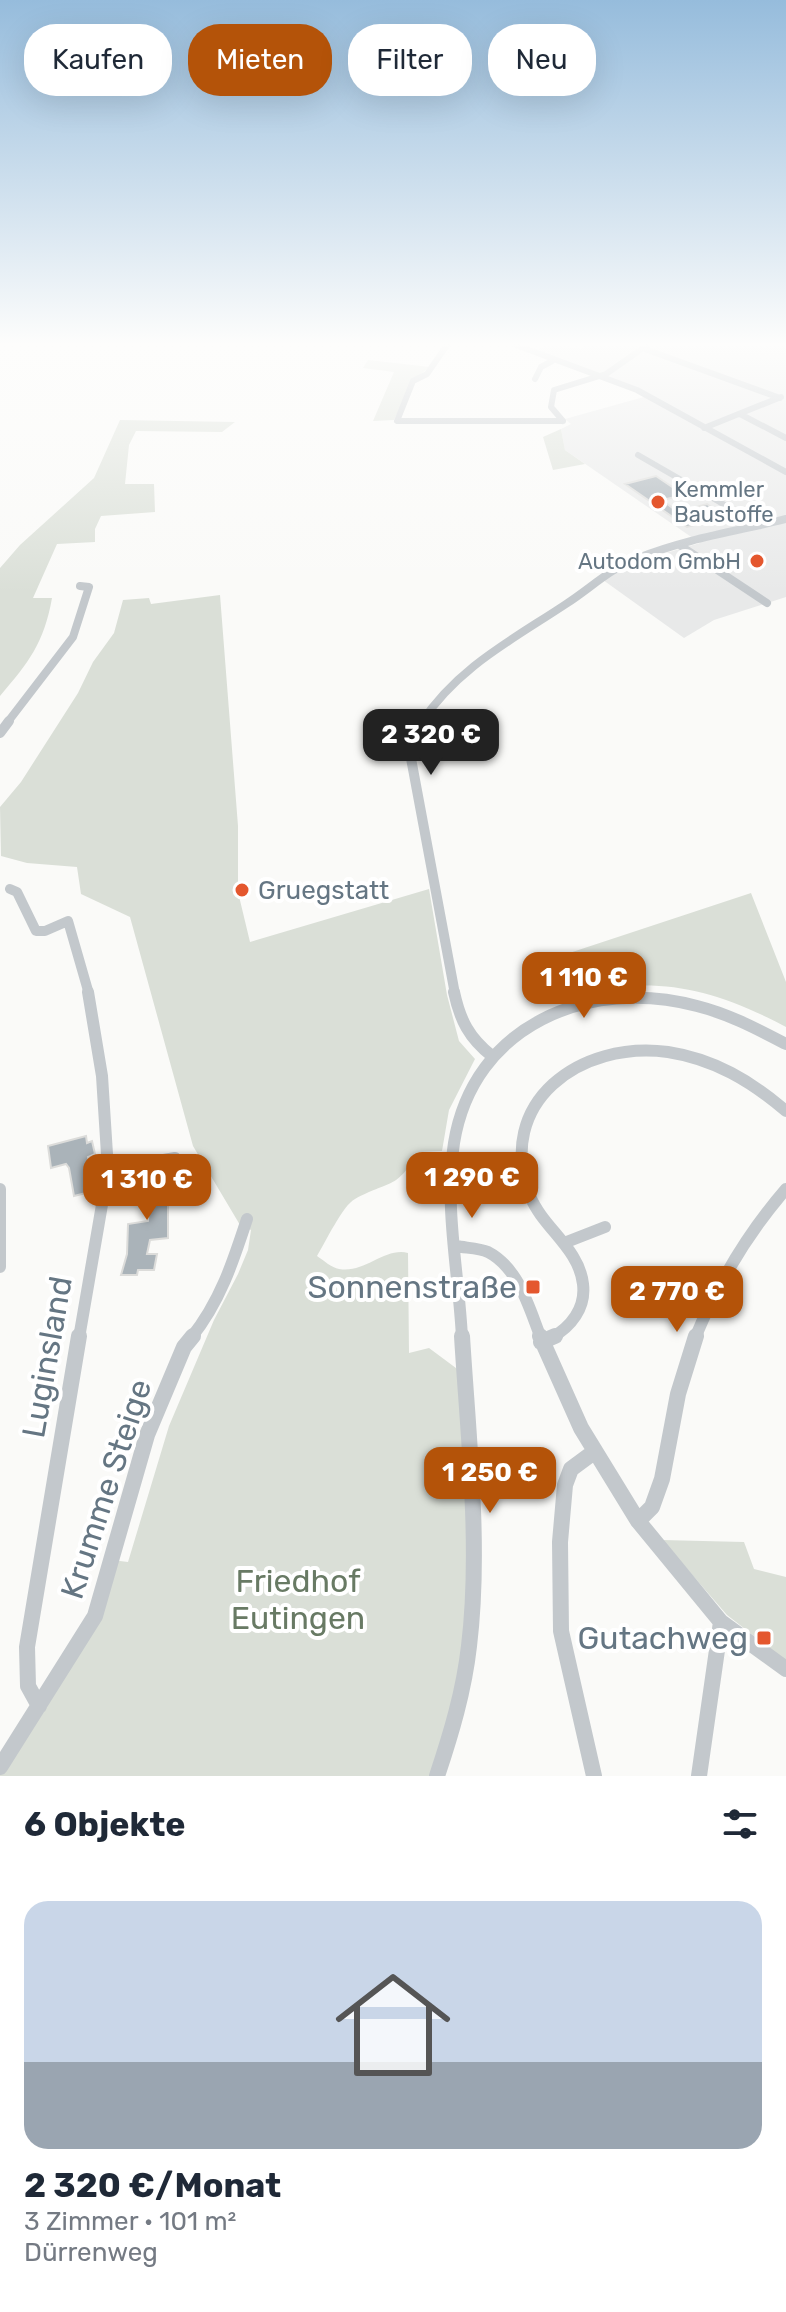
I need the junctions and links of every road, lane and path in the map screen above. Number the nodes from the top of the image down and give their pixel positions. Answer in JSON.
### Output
{"nodes":[{"id":1,"x":704,"y":428,"type":"edge"},
{"id":2,"x":767,"y":428,"type":"edge"},
{"id":3,"x":786,"y":438,"type":"edge"},
{"id":4,"x":638,"y":455,"type":"dead end"},
{"id":5,"x":786,"y":472,"type":"edge"},
{"id":6,"x":786,"y":519,"type":"edge"},
{"id":7,"x":760,"y":525,"type":"junction"},
{"id":8,"x":681,"y":546,"type":"junction"},
{"id":9,"x":80,"y":586,"type":"dead end"},
{"id":10,"x":767,"y":603,"type":"dead end"},
{"id":11,"x":0,"y":733,"type":"edge"},
{"id":12,"x":10,"y":889,"type":"dead end"},
{"id":13,"x":786,"y":1044,"type":"edge"},
{"id":14,"x":492,"y":1056,"type":"junction"},
{"id":15,"x":786,"y":1111,"type":"edge"},
{"id":16,"x":175,"y":1158,"type":"dead end"},
{"id":17,"x":108,"y":1170,"type":"junction"},
{"id":18,"x":0,"y":1189,"type":"edge"},
{"id":19,"x":786,"y":1189,"type":"edge"},
{"id":20,"x":247,"y":1219,"type":"dead end"},
{"id":21,"x":605,"y":1227,"type":"dead end"},
{"id":22,"x":564,"y":1243,"type":"junction"},
{"id":23,"x":456,"y":1246,"type":"junction"},
{"id":24,"x":0,"y":1267,"type":"edge"},
{"id":25,"x":541,"y":1342,"type":"junction"},
{"id":26,"x":594,"y":1452,"type":"junction"},
{"id":27,"x":638,"y":1521,"type":"junction"},
{"id":28,"x":721,"y":1622,"type":"junction"},
{"id":29,"x":786,"y":1669,"type":"edge"},
{"id":30,"x":39,"y":1706,"type":"junction"},
{"id":31,"x":0,"y":1767,"type":"edge"},
{"id":32,"x":437,"y":1776,"type":"edge"},
{"id":33,"x":594,"y":1776,"type":"edge"},
{"id":34,"x":699,"y":1776,"type":"edge"}],
"edges":[{"from":1,"to":5,"type":"street"},
{"from":2,"to":3,"type":"street"},
{"from":4,"to":7,"type":"street"},
{"from":6,"to":7,"type":"street"},
{"from":7,"to":8,"type":"street"},
{"from":8,"to":10,"type":"street"},
{"from":8,"to":14,"type":"street"},
{"from":9,"to":11,"type":"street"},
{"from":12,"to":17,"type":"street","name":"Luginsland"},
{"from":13,"to":14,"type":"street"},
{"from":14,"to":23,"type":"street"},
{"from":15,"to":22,"type":"street"},
{"from":16,"to":17,"type":"street"},
{"from":17,"to":30,"type":"street","name":"Luginsland"},
{"from":18,"to":24,"type":"street"},
{"from":19,"to":27,"type":"street"},
{"from":20,"to":30,"type":"street","name":"Krumme Steige"},
{"from":21,"to":22,"type":"street"},
{"from":22,"to":25,"type":"street"},
{"from":23,"to":25,"type":"street"},
{"from":23,"to":32,"type":"street"},
{"from":25,"to":26,"type":"street"},
{"from":26,"to":27,"type":"street"},
{"from":26,"to":33,"type":"street"},
{"from":27,"to":28,"type":"street"},
{"from":28,"to":29,"type":"street"},
{"from":28,"to":34,"type":"street"},
{"from":30,"to":31,"type":"street","name":"Krumme Steige"}]}
